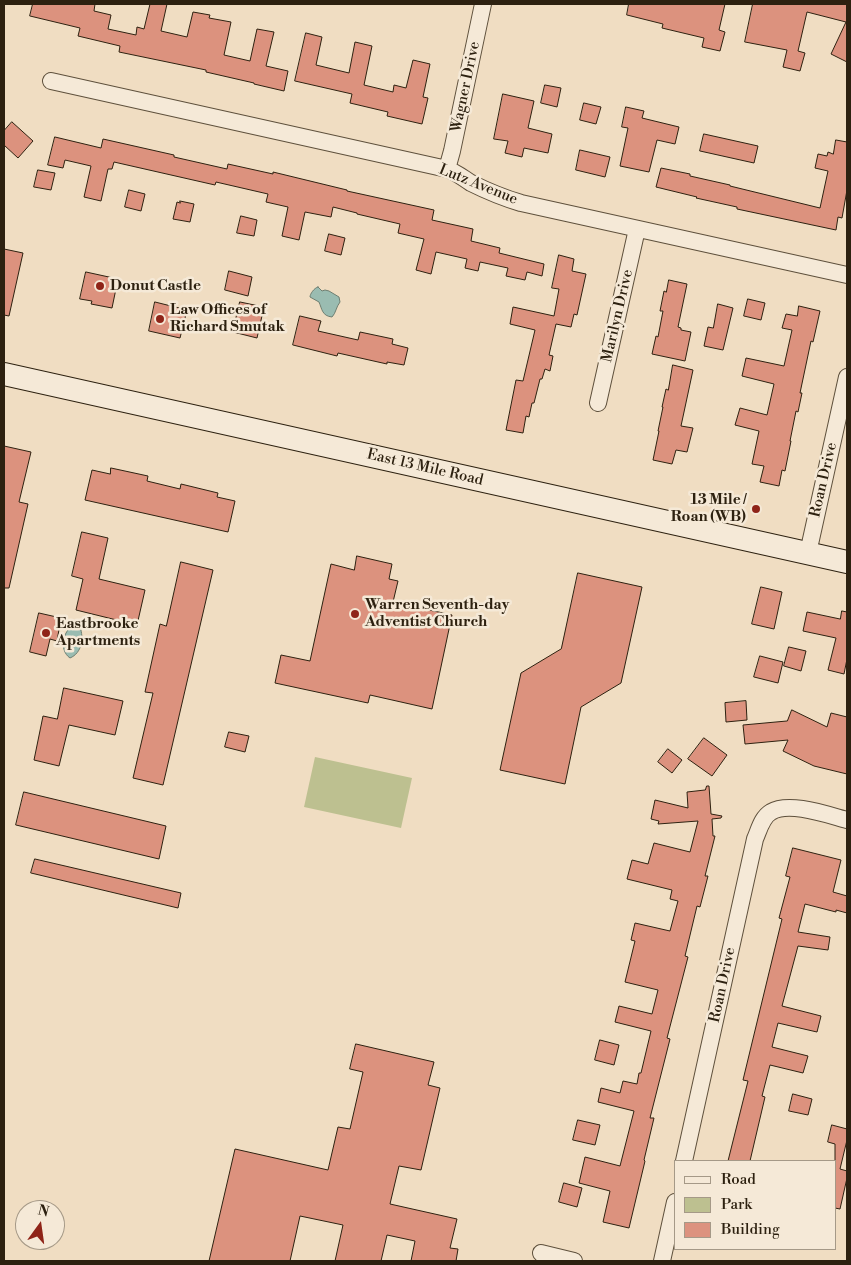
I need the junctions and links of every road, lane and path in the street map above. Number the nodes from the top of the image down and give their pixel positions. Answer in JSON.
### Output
{"nodes":[{"id":1,"x":484,"y":4,"type":"edge"},
{"id":2,"x":51,"y":81,"type":"dead end"},
{"id":3,"x":446,"y":169,"type":"junction"},
{"id":4,"x":637,"y":229,"type":"junction"},
{"id":5,"x":847,"y":275,"type":"edge"},
{"id":6,"x":4,"y":374,"type":"edge"},
{"id":7,"x":847,"y":378,"type":"edge"},
{"id":8,"x":598,"y":404,"type":"dead end"},
{"id":9,"x":808,"y":553,"type":"junction"},
{"id":10,"x":847,"y":562,"type":"edge"},
{"id":11,"x":847,"y":820,"type":"edge"},
{"id":12,"x":684,"y":1160,"type":"edge"},
{"id":13,"x":674,"y":1207,"type":"edge"},
{"id":14,"x":541,"y":1253,"type":"dead end"},
{"id":15,"x":574,"y":1261,"type":"edge"},
{"id":16,"x":662,"y":1261,"type":"edge"}],
"edges":[{"from":1,"to":3,"type":"street","name":"Wagner Drive"},
{"from":2,"to":3,"type":"street","name":"Lutz Avenue"},
{"from":3,"to":4,"type":"street","name":"Lutz Avenue"},
{"from":4,"to":5,"type":"street","name":"Lutz Avenue"},
{"from":4,"to":8,"type":"street","name":"Marilyn Drive"},
{"from":6,"to":9,"type":"main road","name":"East 13 Mile Road"},
{"from":7,"to":9,"type":"street","name":"Roan Drive"},
{"from":9,"to":10,"type":"main road","name":"East 13 Mile Road"},
{"from":11,"to":12,"type":"street","name":"Roan Drive"},
{"from":13,"to":16,"type":"street"},
{"from":14,"to":15,"type":"street"}]}
